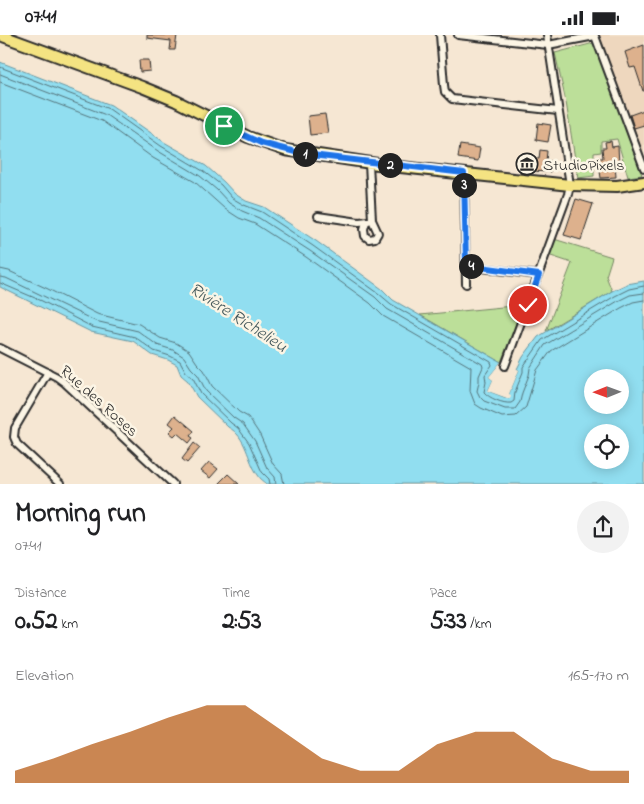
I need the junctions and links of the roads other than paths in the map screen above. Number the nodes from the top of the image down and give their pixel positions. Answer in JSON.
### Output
{"nodes":[{"id":1,"x":0,"y":35,"type":"edge"},
{"id":2,"x":440,"y":35,"type":"edge"},
{"id":3,"x":458,"y":35,"type":"edge"},
{"id":4,"x":546,"y":35,"type":"edge"},
{"id":5,"x":548,"y":45,"type":"junction"},
{"id":6,"x":558,"y":111,"type":"junction"},
{"id":7,"x":369,"y":163,"type":"junction"},
{"id":8,"x":644,"y":168,"type":"edge"},
{"id":9,"x":464,"y":173,"type":"junction"},
{"id":10,"x":644,"y":182,"type":"edge"},
{"id":11,"x":570,"y":185,"type":"junction"},
{"id":12,"x":318,"y":216,"type":"dead end"},
{"id":13,"x":466,"y":265,"type":"junction"},
{"id":14,"x":539,"y":275,"type":"junction"},
{"id":15,"x":466,"y":284,"type":"dead end"},
{"id":16,"x":0,"y":348,"type":"edge"},
{"id":17,"x":505,"y":367,"type":"dead end"},
{"id":18,"x":48,"y":372,"type":"junction"},
{"id":19,"x":60,"y":484,"type":"edge"},
{"id":20,"x":173,"y":484,"type":"edge"}],
"edges":[{"from":1,"to":7,"type":"main road"},
{"from":2,"to":6,"type":"street"},
{"from":3,"to":5,"type":"street"},
{"from":4,"to":5,"type":"street"},
{"from":5,"to":6,"type":"street"},
{"from":5,"to":8,"type":"street"},
{"from":6,"to":11,"type":"street"},
{"from":7,"to":9,"type":"main road"},
{"from":7,"to":12,"type":"street"},
{"from":9,"to":11,"type":"main road"},
{"from":9,"to":13,"type":"street"},
{"from":10,"to":11,"type":"main road"},
{"from":11,"to":14,"type":"street"},
{"from":13,"to":14,"type":"street"},
{"from":13,"to":15,"type":"street"},
{"from":14,"to":17,"type":"street"},
{"from":16,"to":18,"type":"street","name":"Rue des Roses"},
{"from":18,"to":19,"type":"street"},
{"from":18,"to":20,"type":"street","name":"Rue des Roses"}]}
